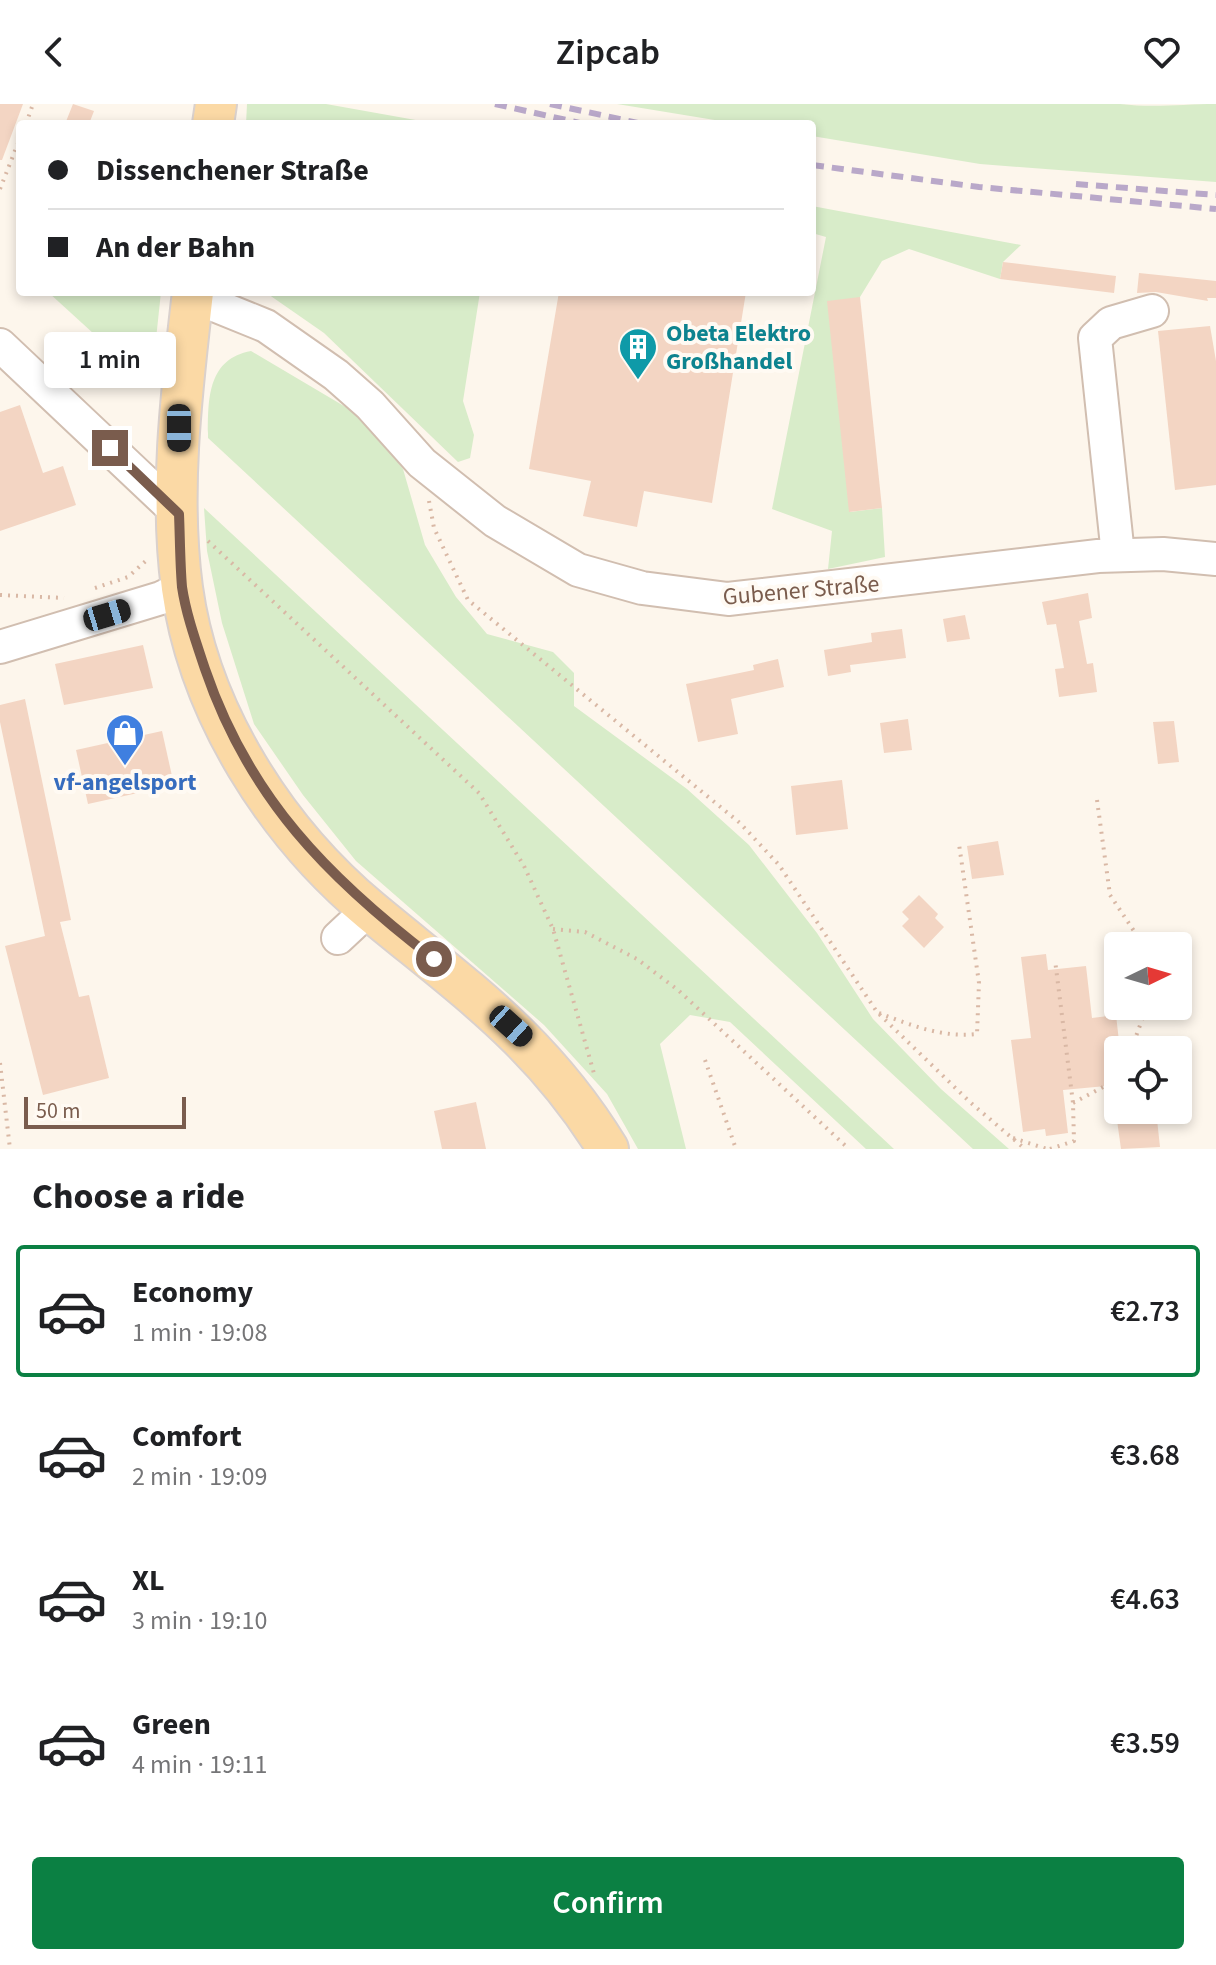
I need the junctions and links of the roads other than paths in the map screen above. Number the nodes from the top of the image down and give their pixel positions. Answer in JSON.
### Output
{"nodes":[{"id":1,"x":192,"y":296,"type":"edge"},
{"id":2,"x":197,"y":296,"type":"edge"},
{"id":3,"x":1152,"y":311,"type":"dead end"},
{"id":4,"x":0,"y":345,"type":"edge"},
{"id":5,"x":190,"y":524,"type":"junction"},
{"id":6,"x":1118,"y":555,"type":"junction"},
{"id":7,"x":1216,"y":559,"type":"edge"},
{"id":8,"x":182,"y":588,"type":"junction"},
{"id":9,"x":0,"y":647,"type":"edge"},
{"id":10,"x":369,"y":909,"type":"junction"},
{"id":11,"x":338,"y":938,"type":"dead end"},
{"id":12,"x":608,"y":1149,"type":"edge"}],
"edges":[{"from":1,"to":5,"type":"main road"},
{"from":2,"to":6,"type":"street","name":"Gubener Straße"},
{"from":3,"to":6,"type":"street"},
{"from":4,"to":5,"type":"street"},
{"from":5,"to":8,"type":"main road"},
{"from":6,"to":7,"type":"street","name":"Gubener Straße"},
{"from":8,"to":9,"type":"street"},
{"from":8,"to":10,"type":"main road"},
{"from":10,"to":11,"type":"street"},
{"from":10,"to":12,"type":"main road"}]}
